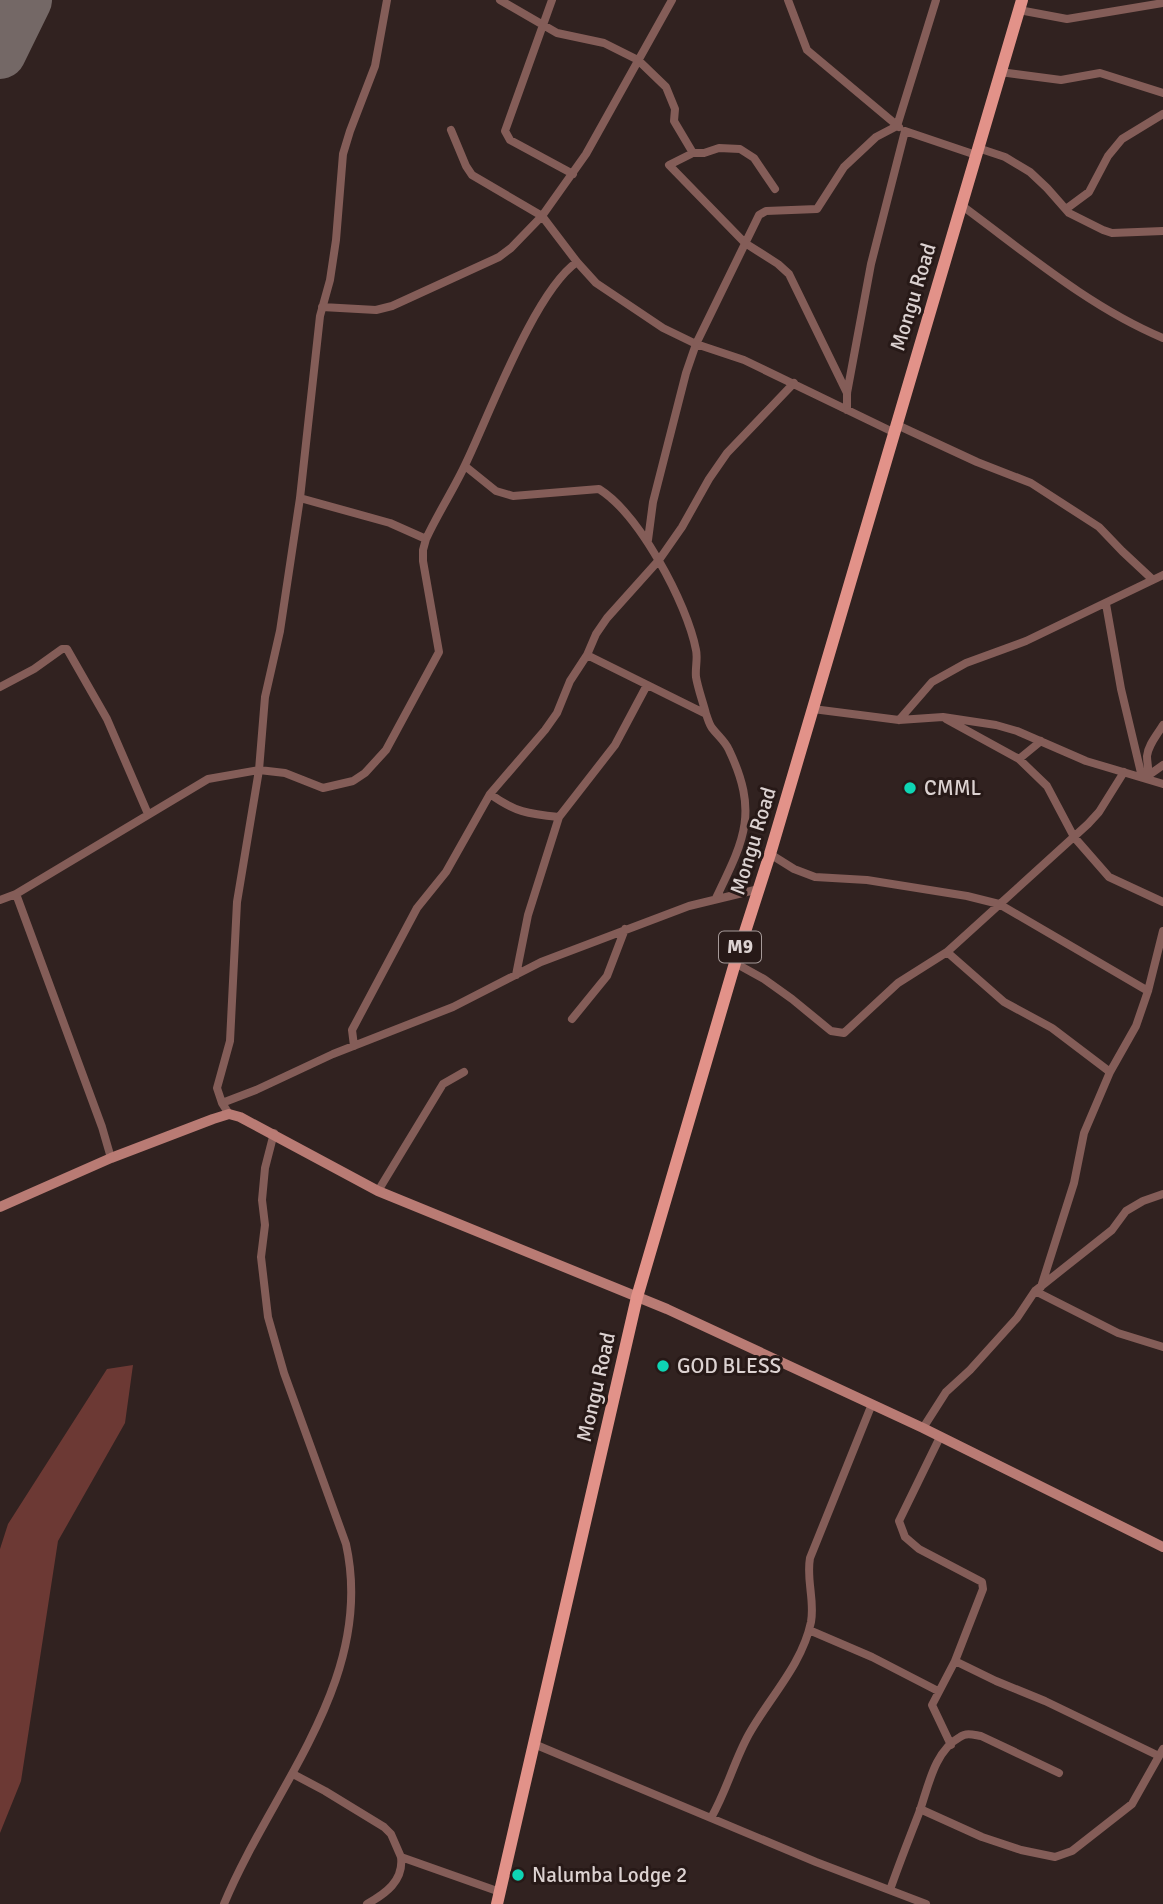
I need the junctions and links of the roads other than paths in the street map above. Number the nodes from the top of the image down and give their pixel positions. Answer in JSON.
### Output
{"nodes":[{"id":1,"x":387,"y":0,"type":"edge"},
{"id":2,"x":500,"y":0,"type":"edge"},
{"id":3,"x":552,"y":0,"type":"edge"},
{"id":4,"x":672,"y":0,"type":"edge"},
{"id":5,"x":788,"y":0,"type":"edge"},
{"id":6,"x":936,"y":0,"type":"edge"},
{"id":7,"x":1120,"y":0,"type":"edge"},
{"id":8,"x":1163,"y":3,"type":"edge"},
{"id":9,"x":1152,"y":4,"type":"junction"},
{"id":10,"x":1020,"y":5,"type":"edge"},
{"id":11,"x":1116,"y":10,"type":"junction"},
{"id":12,"x":1163,"y":12,"type":"edge"},
{"id":13,"x":542,"y":25,"type":"junction"},
{"id":14,"x":638,"y":60,"type":"junction"},
{"id":15,"x":1000,"y":72,"type":"junction"},
{"id":16,"x":1163,"y":93,"type":"edge"},
{"id":17,"x":1163,"y":114,"type":"edge"},
{"id":18,"x":901,"y":128,"type":"junction"},
{"id":19,"x":451,"y":130,"type":"dead end"},
{"id":20,"x":977,"y":152,"type":"junction"},
{"id":21,"x":692,"y":153,"type":"junction"},
{"id":22,"x":573,"y":174,"type":"junction"},
{"id":23,"x":775,"y":189,"type":"dead end"},
{"id":24,"x":961,"y":205,"type":"junction"},
{"id":25,"x":1066,"y":209,"type":"junction"},
{"id":26,"x":542,"y":216,"type":"junction"},
{"id":27,"x":1163,"y":231,"type":"edge"},
{"id":28,"x":745,"y":243,"type":"junction"},
{"id":29,"x":577,"y":262,"type":"junction"},
{"id":30,"x":322,"y":307,"type":"junction"},
{"id":31,"x":1163,"y":338,"type":"edge"},
{"id":32,"x":696,"y":344,"type":"junction"},
{"id":33,"x":794,"y":383,"type":"junction"},
{"id":34,"x":847,"y":393,"type":"junction"},
{"id":35,"x":847,"y":410,"type":"junction"},
{"id":36,"x":894,"y":428,"type":"junction"},
{"id":37,"x":465,"y":466,"type":"junction"},
{"id":38,"x":300,"y":498,"type":"junction"},
{"id":39,"x":426,"y":539,"type":"junction"},
{"id":40,"x":648,"y":541,"type":"junction"},
{"id":41,"x":659,"y":560,"type":"junction"},
{"id":42,"x":1163,"y":575,"type":"edge"},
{"id":43,"x":1152,"y":579,"type":"junction"},
{"id":44,"x":1107,"y":604,"type":"junction"},
{"id":45,"x":587,"y":655,"type":"junction"},
{"id":46,"x":648,"y":685,"type":"junction"},
{"id":47,"x":0,"y":687,"type":"edge"},
{"id":48,"x":813,"y":709,"type":"junction"},
{"id":49,"x":706,"y":714,"type":"junction"},
{"id":50,"x":943,"y":717,"type":"junction"},
{"id":51,"x":899,"y":720,"type":"junction"},
{"id":52,"x":1163,"y":725,"type":"edge"},
{"id":53,"x":1041,"y":741,"type":"junction"},
{"id":54,"x":1019,"y":759,"type":"junction"},
{"id":55,"x":1163,"y":765,"type":"edge"},
{"id":56,"x":260,"y":770,"type":"junction"},
{"id":57,"x":1124,"y":772,"type":"junction"},
{"id":58,"x":1146,"y":777,"type":"junction"},
{"id":59,"x":1163,"y":783,"type":"edge"},
{"id":60,"x":490,"y":794,"type":"junction"},
{"id":61,"x":148,"y":814,"type":"junction"},
{"id":62,"x":559,"y":817,"type":"junction"},
{"id":63,"x":1073,"y":837,"type":"junction"},
{"id":64,"x":771,"y":854,"type":"junction"},
{"id":65,"x":759,"y":889,"type":"junction"},
{"id":66,"x":16,"y":894,"type":"junction"},
{"id":67,"x":1159,"y":895,"type":"edge"},
{"id":68,"x":716,"y":898,"type":"junction"},
{"id":69,"x":0,"y":900,"type":"edge"},
{"id":70,"x":1163,"y":902,"type":"edge"},
{"id":71,"x":999,"y":904,"type":"junction"},
{"id":72,"x":625,"y":929,"type":"junction"},
{"id":73,"x":1163,"y":931,"type":"edge"},
{"id":74,"x":947,"y":951,"type":"junction"},
{"id":75,"x":735,"y":962,"type":"junction"},
{"id":76,"x":516,"y":975,"type":"junction"},
{"id":77,"x":1148,"y":991,"type":"junction"},
{"id":78,"x":572,"y":1019,"type":"dead end"},
{"id":79,"x":354,"y":1046,"type":"junction"},
{"id":80,"x":464,"y":1072,"type":"dead end"},
{"id":81,"x":1110,"y":1072,"type":"junction"},
{"id":82,"x":222,"y":1102,"type":"junction"},
{"id":83,"x":229,"y":1114,"type":"junction"},
{"id":84,"x":274,"y":1133,"type":"junction"},
{"id":85,"x":111,"y":1157,"type":"junction"},
{"id":86,"x":378,"y":1191,"type":"junction"},
{"id":87,"x":1163,"y":1194,"type":"edge"},
{"id":88,"x":0,"y":1206,"type":"edge"},
{"id":89,"x":1038,"y":1289,"type":"junction"},
{"id":90,"x":637,"y":1297,"type":"junction"},
{"id":91,"x":1163,"y":1347,"type":"edge"},
{"id":92,"x":872,"y":1404,"type":"junction"},
{"id":93,"x":923,"y":1428,"type":"junction"},
{"id":94,"x":940,"y":1437,"type":"junction"},
{"id":95,"x":1163,"y":1548,"type":"edge"},
{"id":96,"x":809,"y":1630,"type":"junction"},
{"id":97,"x":955,"y":1661,"type":"junction"},
{"id":98,"x":938,"y":1691,"type":"junction"},
{"id":99,"x":534,"y":1745,"type":"junction"},
{"id":100,"x":951,"y":1745,"type":"junction"},
{"id":101,"x":1161,"y":1753,"type":"edge"},
{"id":102,"x":1059,"y":1773,"type":"dead end"},
{"id":103,"x":293,"y":1774,"type":"junction"},
{"id":104,"x":920,"y":1809,"type":"junction"},
{"id":105,"x":711,"y":1818,"type":"junction"},
{"id":106,"x":401,"y":1857,"type":"junction"},
{"id":107,"x":890,"y":1890,"type":"junction"},
{"id":108,"x":498,"y":1898,"type":"edge"},
{"id":109,"x":225,"y":1904,"type":"edge"},
{"id":110,"x":367,"y":1904,"type":"edge"},
{"id":111,"x":926,"y":1904,"type":"edge"}],
"edges":[{"from":1,"to":30,"type":"street"},
{"from":2,"to":13,"type":"street"},
{"from":3,"to":13,"type":"street"},
{"from":4,"to":14,"type":"street"},
{"from":5,"to":18,"type":"street"},
{"from":6,"to":18,"type":"street"},
{"from":7,"to":11,"type":"street"},
{"from":8,"to":9,"type":"street"},
{"from":9,"to":11,"type":"street"},
{"from":9,"to":12,"type":"street"},
{"from":10,"to":11,"type":"street"},
{"from":10,"to":15,"type":"main road","name":"Mongu Road","number":"M9"},
{"from":13,"to":14,"type":"street"},
{"from":13,"to":22,"type":"street"},
{"from":14,"to":21,"type":"street"},
{"from":14,"to":22,"type":"street"},
{"from":15,"to":16,"type":"street"},
{"from":15,"to":20,"type":"main road","name":"Mongu Road","number":"M9"},
{"from":17,"to":25,"type":"street"},
{"from":18,"to":20,"type":"street"},
{"from":18,"to":28,"type":"street"},
{"from":18,"to":34,"type":"street"},
{"from":19,"to":26,"type":"street"},
{"from":20,"to":24,"type":"main road","name":"Mongu Road","number":"M9"},
{"from":20,"to":25,"type":"street"},
{"from":21,"to":23,"type":"street"},
{"from":21,"to":28,"type":"street"},
{"from":22,"to":26,"type":"street"},
{"from":24,"to":31,"type":"street"},
{"from":24,"to":36,"type":"main road","name":"Mongu Road","number":"M9"},
{"from":25,"to":27,"type":"street"},
{"from":26,"to":29,"type":"street"},
{"from":26,"to":30,"type":"street"},
{"from":28,"to":32,"type":"street"},
{"from":28,"to":34,"type":"street"},
{"from":29,"to":32,"type":"street"},
{"from":29,"to":37,"type":"street"},
{"from":30,"to":38,"type":"street"},
{"from":32,"to":33,"type":"street"},
{"from":32,"to":40,"type":"street"},
{"from":33,"to":35,"type":"street"},
{"from":33,"to":41,"type":"street"},
{"from":34,"to":35,"type":"street"},
{"from":35,"to":36,"type":"street"},
{"from":36,"to":43,"type":"street"},
{"from":36,"to":48,"type":"main road","name":"Mongu Road","number":"M9"},
{"from":37,"to":39,"type":"street"},
{"from":37,"to":40,"type":"street"},
{"from":38,"to":39,"type":"street"},
{"from":38,"to":56,"type":"street"},
{"from":39,"to":56,"type":"street"},
{"from":40,"to":41,"type":"street"},
{"from":41,"to":45,"type":"street"},
{"from":41,"to":49,"type":"street"},
{"from":42,"to":43,"type":"street"},
{"from":43,"to":44,"type":"street"},
{"from":44,"to":51,"type":"street"},
{"from":44,"to":58,"type":"street"},
{"from":45,"to":46,"type":"street"},
{"from":45,"to":60,"type":"street"},
{"from":46,"to":49,"type":"street"},
{"from":46,"to":62,"type":"street"},
{"from":47,"to":61,"type":"street"},
{"from":48,"to":51,"type":"street"},
{"from":48,"to":64,"type":"main road","name":"Mongu Road","number":"M9"},
{"from":49,"to":68,"type":"street"},
{"from":50,"to":51,"type":"street"},
{"from":50,"to":53,"type":"street"},
{"from":50,"to":54,"type":"street"},
{"from":52,"to":58,"type":"street"},
{"from":53,"to":54,"type":"street"},
{"from":53,"to":57,"type":"street"},
{"from":54,"to":63,"type":"street"},
{"from":55,"to":58,"type":"street"},
{"from":56,"to":61,"type":"street"},
{"from":56,"to":82,"type":"street"},
{"from":57,"to":58,"type":"street"},
{"from":57,"to":63,"type":"street"},
{"from":58,"to":59,"type":"street"},
{"from":60,"to":62,"type":"street"},
{"from":60,"to":79,"type":"street"},
{"from":61,"to":66,"type":"street"},
{"from":62,"to":76,"type":"street"},
{"from":63,"to":67,"type":"street"},
{"from":63,"to":71,"type":"street"},
{"from":64,"to":65,"type":"main road","name":"Mongu Road","number":"M9"},
{"from":64,"to":71,"type":"street"},
{"from":65,"to":68,"type":"street"},
{"from":65,"to":75,"type":"main road","name":"Mongu Road","number":"M9"},
{"from":66,"to":69,"type":"street"},
{"from":66,"to":85,"type":"street"},
{"from":67,"to":70,"type":"street"},
{"from":68,"to":72,"type":"street"},
{"from":71,"to":74,"type":"street"},
{"from":71,"to":77,"type":"street"},
{"from":72,"to":76,"type":"street"},
{"from":72,"to":78,"type":"street"},
{"from":73,"to":77,"type":"street"},
{"from":74,"to":75,"type":"street"},
{"from":74,"to":81,"type":"street"},
{"from":75,"to":90,"type":"main road","name":"Mongu Road","number":"M9"},
{"from":76,"to":79,"type":"street"},
{"from":77,"to":81,"type":"street"},
{"from":79,"to":82,"type":"street"},
{"from":80,"to":86,"type":"street"},
{"from":81,"to":89,"type":"street"},
{"from":82,"to":83,"type":"street"},
{"from":83,"to":84,"type":"main road"},
{"from":83,"to":85,"type":"main road"},
{"from":84,"to":86,"type":"main road"},
{"from":84,"to":103,"type":"street"},
{"from":85,"to":88,"type":"main road"},
{"from":86,"to":90,"type":"main road"},
{"from":87,"to":89,"type":"street"},
{"from":89,"to":91,"type":"street"},
{"from":89,"to":93,"type":"street"},
{"from":90,"to":92,"type":"main road"},
{"from":90,"to":99,"type":"main road","name":"Mongu Road","number":"M9"},
{"from":92,"to":93,"type":"main road"},
{"from":92,"to":96,"type":"street"},
{"from":93,"to":94,"type":"main road"},
{"from":94,"to":95,"type":"main road"},
{"from":94,"to":97,"type":"street"},
{"from":96,"to":98,"type":"street"},
{"from":96,"to":105,"type":"street"},
{"from":97,"to":98,"type":"street"},
{"from":97,"to":101,"type":"street"},
{"from":98,"to":100,"type":"street"},
{"from":99,"to":105,"type":"street"},
{"from":99,"to":108,"type":"main road","name":"Mongu Road","number":"M9"},
{"from":100,"to":102,"type":"street"},
{"from":100,"to":104,"type":"street"},
{"from":101,"to":104,"type":"street"},
{"from":103,"to":106,"type":"street"},
{"from":103,"to":109,"type":"street"},
{"from":104,"to":107,"type":"street"},
{"from":105,"to":107,"type":"street"},
{"from":106,"to":108,"type":"street"},
{"from":106,"to":110,"type":"street"},
{"from":107,"to":111,"type":"street"}]}
